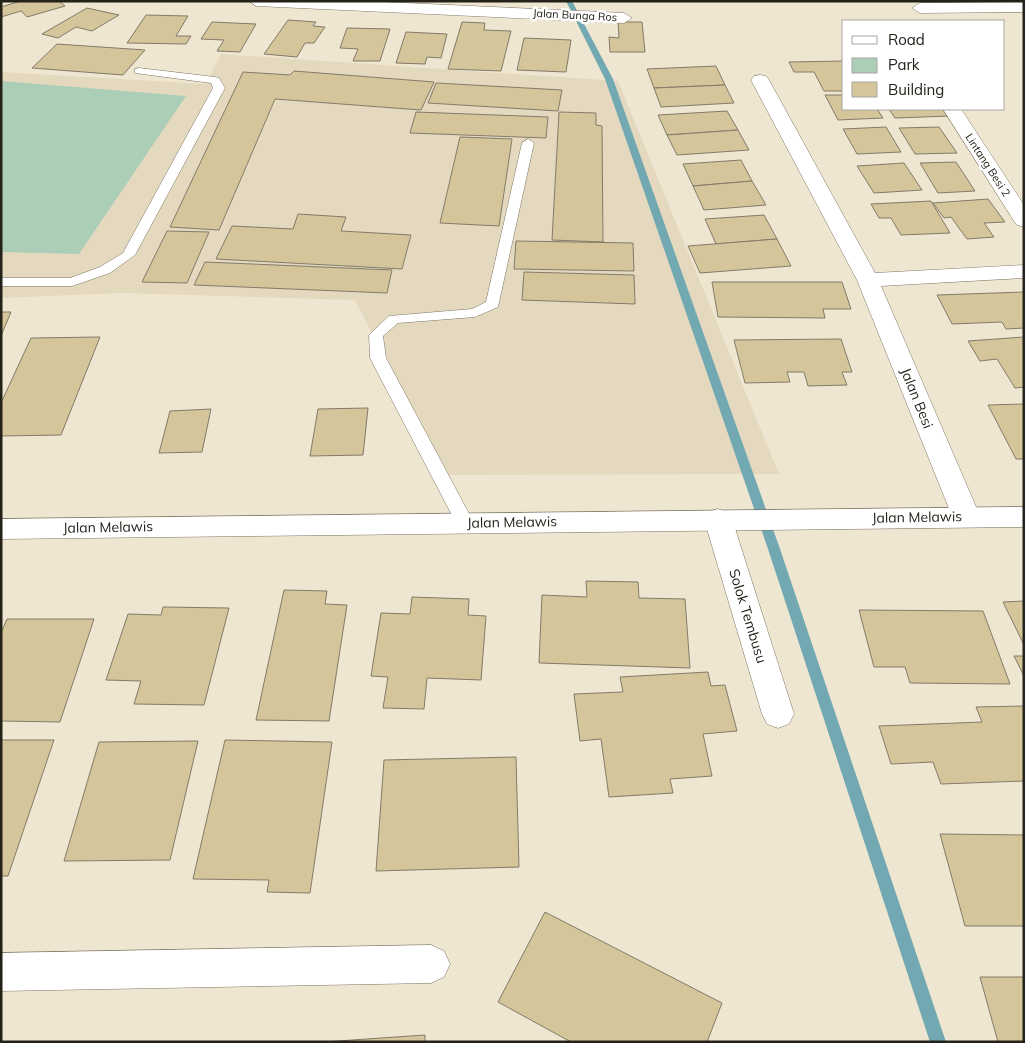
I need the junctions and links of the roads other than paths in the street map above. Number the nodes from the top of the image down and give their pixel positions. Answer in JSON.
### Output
{"nodes":[{"id":1,"x":256,"y":1,"type":"edge"},
{"id":2,"x":1024,"y":7,"type":"edge"},
{"id":3,"x":922,"y":10,"type":"edge"},
{"id":4,"x":624,"y":18,"type":"dead end"},
{"id":5,"x":139,"y":71,"type":"dead end"},
{"id":6,"x":760,"y":80,"type":"dead end"},
{"id":7,"x":953,"y":110,"type":"edge"},
{"id":8,"x":528,"y":143,"type":"dead end"},
{"id":9,"x":1024,"y":221,"type":"edge"},
{"id":10,"x":1024,"y":271,"type":"edge"},
{"id":11,"x":868,"y":280,"type":"junction"},
{"id":12,"x":1,"y":282,"type":"edge"},
{"id":13,"x":966,"y":516,"type":"junction"},
{"id":14,"x":1024,"y":517,"type":"edge"},
{"id":15,"x":725,"y":519,"type":"junction"},
{"id":16,"x":465,"y":523,"type":"junction"},
{"id":17,"x":1,"y":529,"type":"edge"},
{"id":18,"x":778,"y":714,"type":"dead end"},
{"id":19,"x":431,"y":964,"type":"dead end"},
{"id":20,"x":1,"y":972,"type":"edge"}],
"edges":[{"from":1,"to":4,"type":"street","name":"Jalan Bunga Ros"},
{"from":2,"to":3,"type":"street"},
{"from":5,"to":12,"type":"lane"},
{"from":6,"to":11,"type":"street","name":"Jalan Besi"},
{"from":7,"to":9,"type":"street","name":"Lintang Besi 2"},
{"from":8,"to":16,"type":"lane"},
{"from":10,"to":11,"type":"street"},
{"from":11,"to":13,"type":"street","name":"Jalan Besi"},
{"from":13,"to":14,"type":"street","name":"Jalan Melawis"},
{"from":13,"to":15,"type":"street","name":"Jalan Melawis"},
{"from":15,"to":16,"type":"street","name":"Jalan Melawis"},
{"from":15,"to":18,"type":"street","name":"Solok Tembusu"},
{"from":16,"to":17,"type":"street","name":"Jalan Melawis"},
{"from":19,"to":20,"type":"street"}]}
